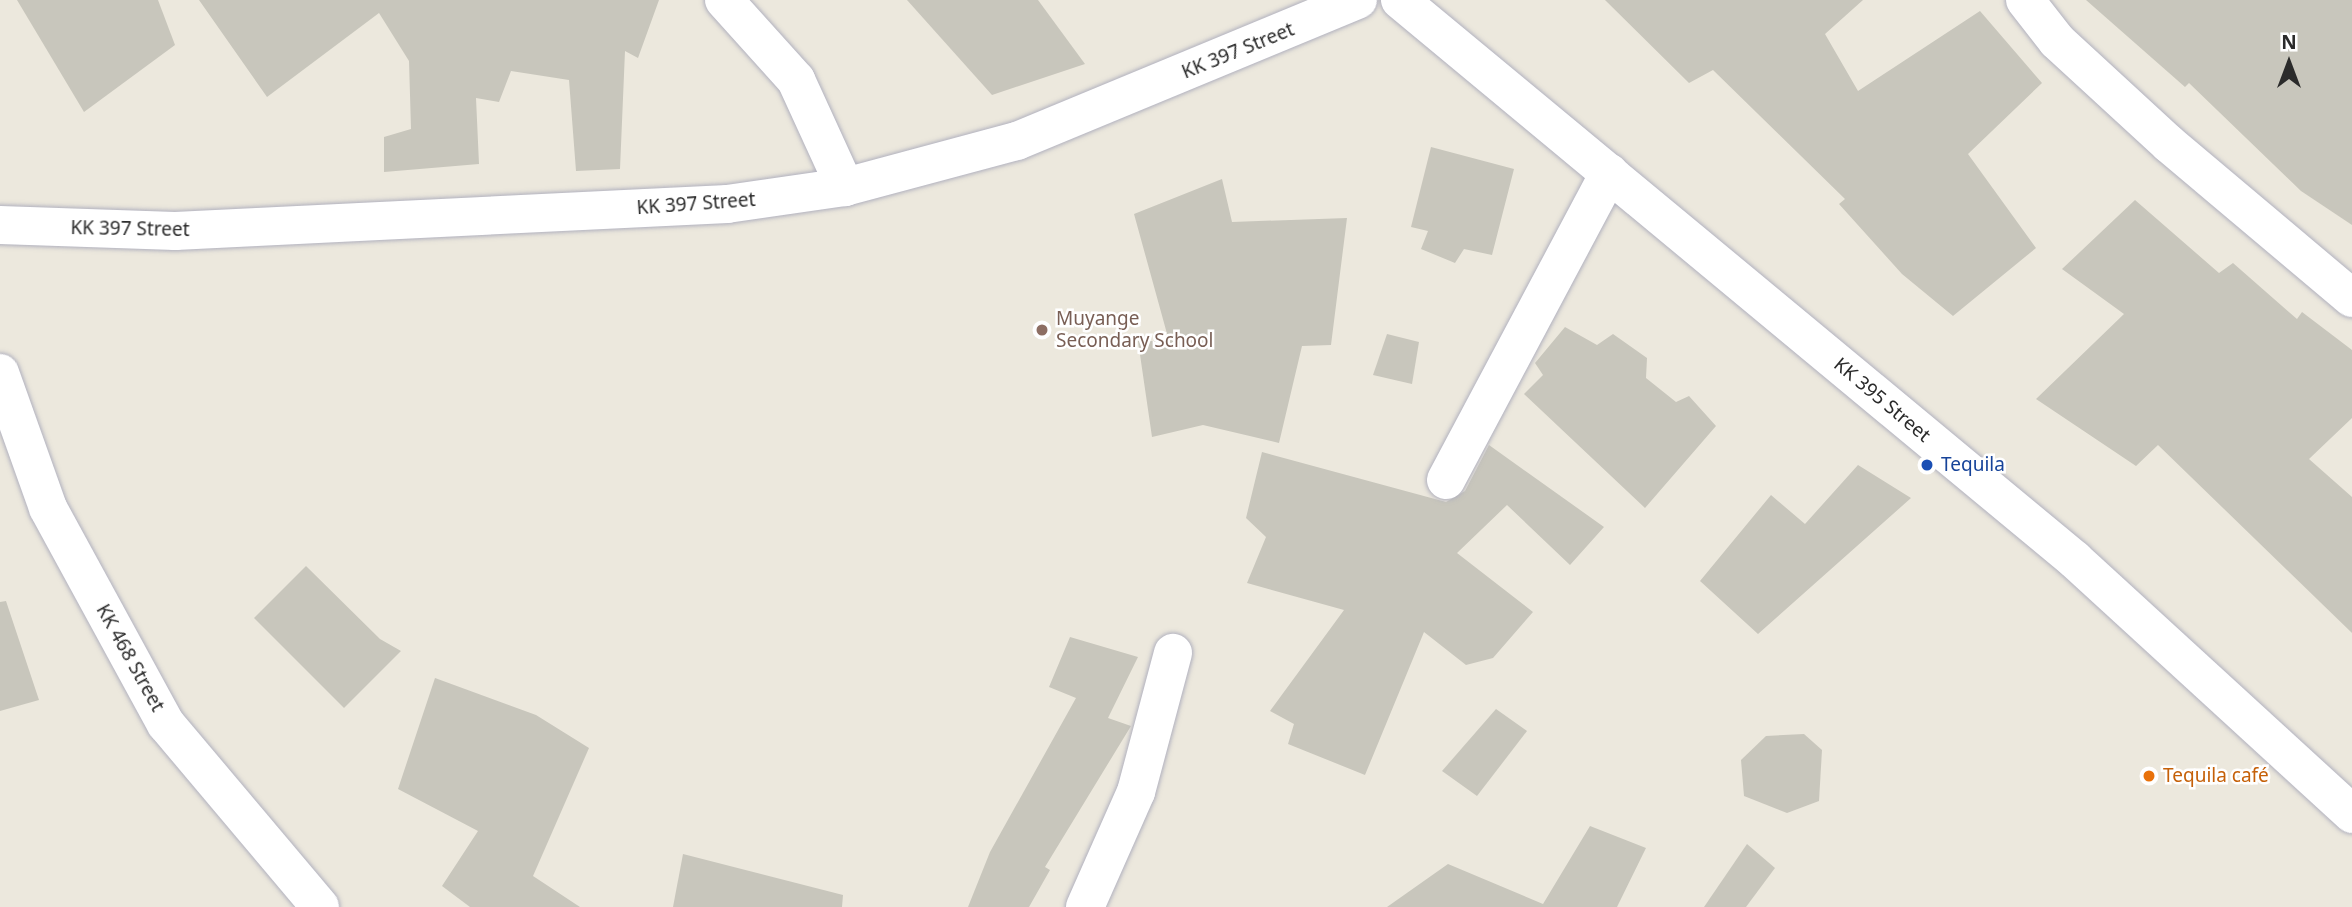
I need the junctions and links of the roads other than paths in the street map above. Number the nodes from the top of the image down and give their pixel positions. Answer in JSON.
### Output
{"nodes":[{"id":1,"x":724,"y":0,"type":"edge"},
{"id":2,"x":1358,"y":0,"type":"edge"},
{"id":3,"x":1400,"y":0,"type":"edge"},
{"id":4,"x":2025,"y":0,"type":"edge"},
{"id":5,"x":1609,"y":173,"type":"junction"},
{"id":6,"x":845,"y":187,"type":"junction"},
{"id":7,"x":0,"y":225,"type":"edge"},
{"id":8,"x":2352,"y":298,"type":"edge"},
{"id":9,"x":0,"y":373,"type":"edge"},
{"id":10,"x":1446,"y":480,"type":"dead end"},
{"id":11,"x":1173,"y":653,"type":"dead end"},
{"id":12,"x":2352,"y":814,"type":"edge"},
{"id":13,"x":320,"y":907,"type":"edge"},
{"id":14,"x":1085,"y":907,"type":"edge"}],
"edges":[{"from":1,"to":6,"type":"street"},
{"from":2,"to":6,"type":"street","name":"KK 397 Street"},
{"from":3,"to":5,"type":"street","name":"KK 395 Street"},
{"from":4,"to":8,"type":"street"},
{"from":5,"to":10,"type":"street"},
{"from":5,"to":12,"type":"street","name":"KK 395 Street"},
{"from":6,"to":7,"type":"street","name":"KK 397 Street"},
{"from":9,"to":13,"type":"street","name":"KK 468 Street"},
{"from":11,"to":14,"type":"street"}]}
